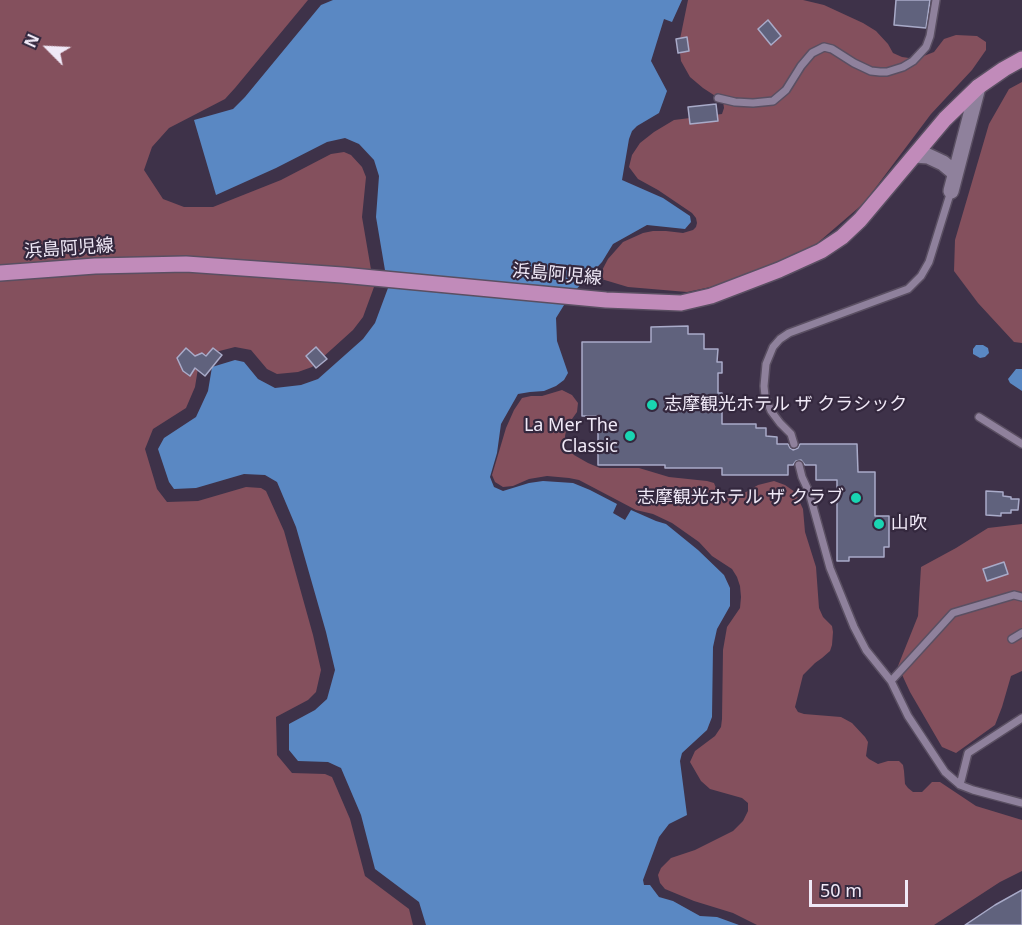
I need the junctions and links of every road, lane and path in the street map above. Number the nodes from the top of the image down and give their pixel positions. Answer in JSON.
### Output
{"nodes":[{"id":1,"x":936,"y":0,"type":"edge"},
{"id":2,"x":1022,"y":59,"type":"edge"},
{"id":3,"x":978,"y":87,"type":"junction"},
{"id":4,"x":718,"y":98,"type":"dead end"},
{"id":5,"x":915,"y":155,"type":"junction"},
{"id":6,"x":955,"y":173,"type":"junction"},
{"id":7,"x":951,"y":191,"type":"joint"},
{"id":8,"x":0,"y":273,"type":"edge"},
{"id":9,"x":979,"y":417,"type":"dead end"},
{"id":10,"x":794,"y":444,"type":"dead end"},
{"id":11,"x":1022,"y":444,"type":"edge"},
{"id":12,"x":799,"y":465,"type":"dead end"},
{"id":13,"x":1022,"y":597,"type":"edge"},
{"id":14,"x":1022,"y":633,"type":"edge"},
{"id":15,"x":1012,"y":639,"type":"dead end"},
{"id":16,"x":891,"y":681,"type":"junction"},
{"id":17,"x":1022,"y":718,"type":"edge"},
{"id":18,"x":960,"y":785,"type":"junction"},
{"id":19,"x":1022,"y":803,"type":"edge"}],
"edges":[{"from":1,"to":4,"type":"lane"},
{"from":2,"to":3,"type":"main road","name":"浜島阿児線"},
{"from":3,"to":5,"type":"main road","name":"浜島阿児線"},
{"from":3,"to":6,"type":"street"},
{"from":5,"to":6,"type":"street"},
{"from":5,"to":8,"type":"main road","name":"浜島阿児線"},
{"from":6,"to":7,"type":"street"},
{"from":7,"to":10,"type":"lane"},
{"from":9,"to":11,"type":"lane"},
{"from":12,"to":16,"type":"lane"},
{"from":13,"to":16,"type":"lane"},
{"from":14,"to":15,"type":"lane"},
{"from":16,"to":18,"type":"lane"},
{"from":17,"to":18,"type":"lane"},
{"from":18,"to":19,"type":"lane"}]}
